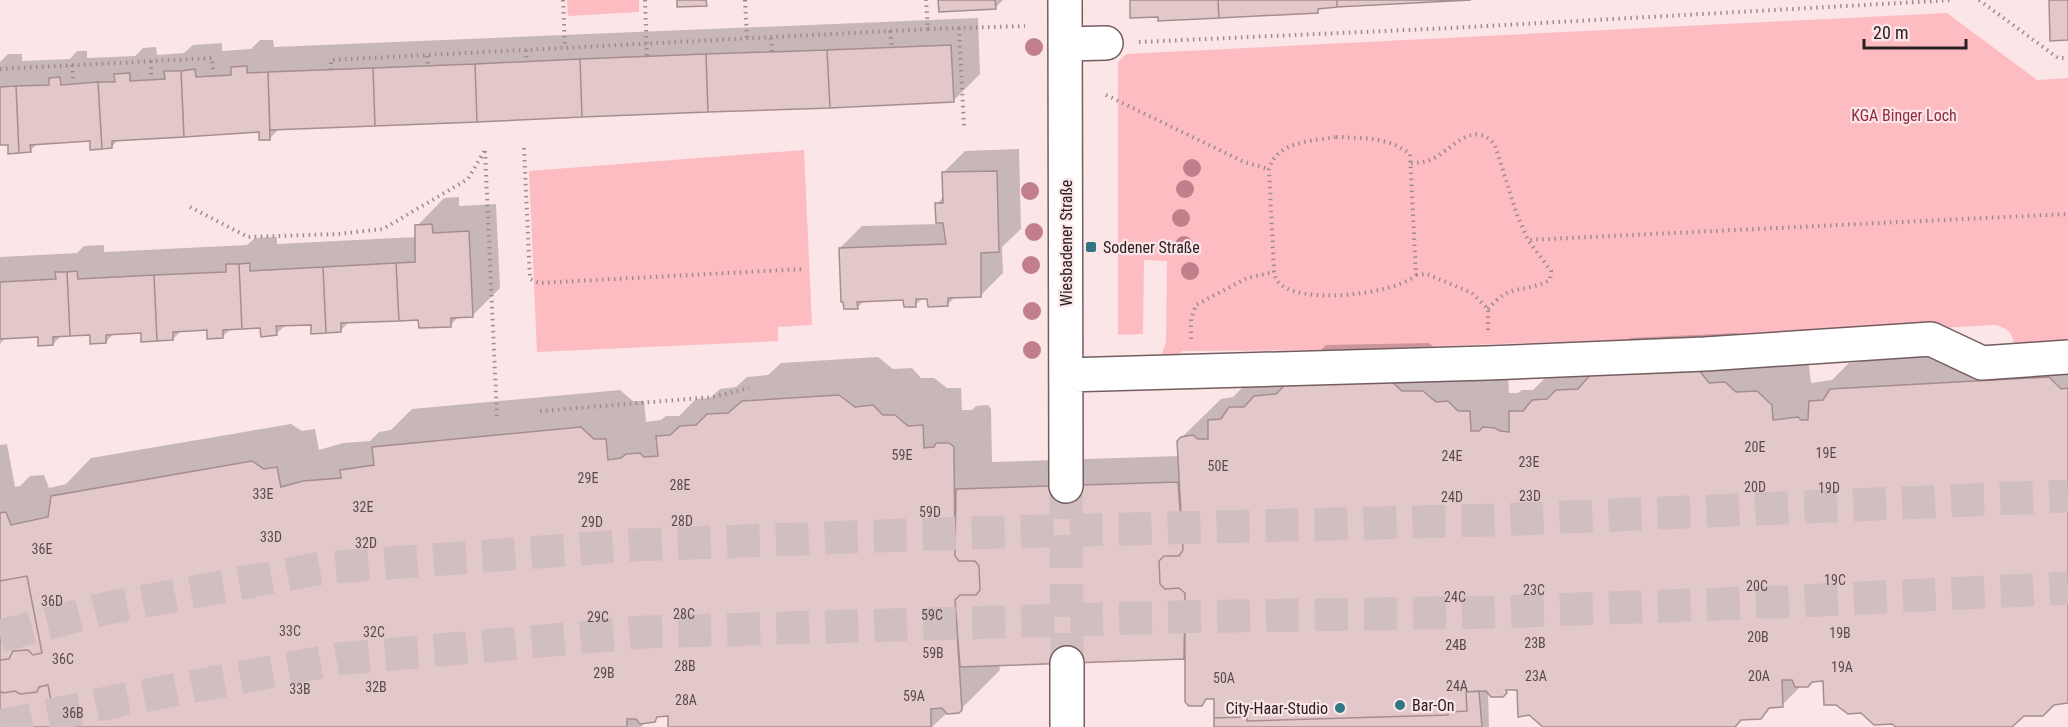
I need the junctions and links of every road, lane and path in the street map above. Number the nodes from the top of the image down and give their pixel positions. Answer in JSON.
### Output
{"nodes":[{"id":1,"x":563,"y":0,"type":"edge"},
{"id":2,"x":645,"y":0,"type":"edge"},
{"id":3,"x":745,"y":0,"type":"edge"},
{"id":4,"x":926,"y":0,"type":"edge"},
{"id":5,"x":1065,"y":0,"type":"edge"},
{"id":6,"x":1953,"y":0,"type":"edge"},
{"id":7,"x":1979,"y":0,"type":"edge"},
{"id":8,"x":1025,"y":26,"type":"dead end"},
{"id":9,"x":959,"y":28,"type":"junction"},
{"id":10,"x":928,"y":29,"type":"junction"},
{"id":11,"x":890,"y":31,"type":"junction"},
{"id":12,"x":771,"y":37,"type":"junction"},
{"id":13,"x":747,"y":39,"type":"junction"},
{"id":14,"x":1106,"y":43,"type":"joint"},
{"id":15,"x":646,"y":44,"type":"junction"},
{"id":16,"x":1065,"y":44,"type":"junction"},
{"id":17,"x":892,"y":47,"type":"dead end"},
{"id":18,"x":565,"y":48,"type":"junction"},
{"id":19,"x":526,"y":50,"type":"junction"},
{"id":20,"x":772,"y":52,"type":"dead end"},
{"id":21,"x":427,"y":56,"type":"junction"},
{"id":22,"x":647,"y":57,"type":"dead end"},
{"id":23,"x":2068,"y":58,"type":"edge"},
{"id":24,"x":151,"y":61,"type":"junction"},
{"id":25,"x":527,"y":62,"type":"dead end"},
{"id":26,"x":72,"y":65,"type":"junction"},
{"id":27,"x":428,"y":66,"type":"dead end"},
{"id":28,"x":0,"y":69,"type":"edge"},
{"id":29,"x":331,"y":70,"type":"dead end"},
{"id":30,"x":213,"y":71,"type":"dead end"},
{"id":31,"x":152,"y":75,"type":"dead end"},
{"id":32,"x":73,"y":79,"type":"dead end"},
{"id":33,"x":1106,"y":95,"type":"dead end"},
{"id":34,"x":964,"y":127,"type":"dead end"},
{"id":35,"x":524,"y":148,"type":"dead end"},
{"id":36,"x":1411,"y":163,"type":"junction"},
{"id":37,"x":1269,"y":169,"type":"junction"},
{"id":38,"x":190,"y":207,"type":"dead end"},
{"id":39,"x":2068,"y":214,"type":"edge"},
{"id":40,"x":1528,"y":240,"type":"junction"},
{"id":41,"x":803,"y":269,"type":"dead end"},
{"id":42,"x":1274,"y":272,"type":"junction"},
{"id":43,"x":1416,"y":275,"type":"junction"},
{"id":44,"x":1488,"y":309,"type":"junction"},
{"id":45,"x":2068,"y":357,"type":"edge"},
{"id":46,"x":1487,"y":363,"type":"junction"},
{"id":47,"x":1190,"y":372,"type":"junction"},
{"id":48,"x":1066,"y":375,"type":"junction"},
{"id":49,"x":749,"y":388,"type":"dead end"},
{"id":50,"x":540,"y":411,"type":"dead end"},
{"id":51,"x":496,"y":417,"type":"dead end"},
{"id":52,"x":1066,"y":486,"type":"tunnel mouth"},
{"id":53,"x":1067,"y":663,"type":"tunnel mouth"},
{"id":54,"x":1067,"y":727,"type":"edge"}],
"edges":[{"from":1,"to":18,"type":"path"},
{"from":2,"to":15,"type":"path"},
{"from":3,"to":13,"type":"path"},
{"from":4,"to":10,"type":"path"},
{"from":5,"to":16,"type":"street","name":"Wiesbadener Straße"},
{"from":6,"to":14,"type":"path"},
{"from":7,"to":23,"type":"path"},
{"from":8,"to":9,"type":"path"},
{"from":9,"to":10,"type":"path"},
{"from":9,"to":34,"type":"path"},
{"from":10,"to":11,"type":"path"},
{"from":11,"to":12,"type":"path"},
{"from":11,"to":17,"type":"path"},
{"from":12,"to":13,"type":"path"},
{"from":12,"to":20,"type":"path"},
{"from":13,"to":15,"type":"path"},
{"from":14,"to":16,"type":"street"},
{"from":15,"to":18,"type":"path"},
{"from":15,"to":22,"type":"path"},
{"from":16,"to":48,"type":"street","name":"Wiesbadener Straße"},
{"from":18,"to":19,"type":"path"},
{"from":19,"to":21,"type":"path"},
{"from":19,"to":25,"type":"path"},
{"from":21,"to":27,"type":"path"},
{"from":21,"to":29,"type":"path"},
{"from":24,"to":26,"type":"path"},
{"from":24,"to":30,"type":"path"},
{"from":24,"to":31,"type":"path"},
{"from":26,"to":28,"type":"path"},
{"from":26,"to":32,"type":"path"},
{"from":33,"to":37,"type":"path"},
{"from":35,"to":41,"type":"path"},
{"from":36,"to":37,"type":"path"},
{"from":36,"to":40,"type":"path"},
{"from":36,"to":43,"type":"path"},
{"from":37,"to":42,"type":"path"},
{"from":38,"to":51,"type":"path"},
{"from":39,"to":40,"type":"path"},
{"from":40,"to":44,"type":"path"},
{"from":42,"to":43,"type":"path"},
{"from":42,"to":47,"type":"path"},
{"from":43,"to":44,"type":"path"},
{"from":44,"to":46,"type":"path"},
{"from":45,"to":46,"type":"street"},
{"from":46,"to":47,"type":"street"},
{"from":47,"to":48,"type":"street"},
{"from":48,"to":52,"type":"street","name":"Wiesbadener Straße"},
{"from":49,"to":50,"type":"path"},
{"from":53,"to":54,"type":"street"}]}
